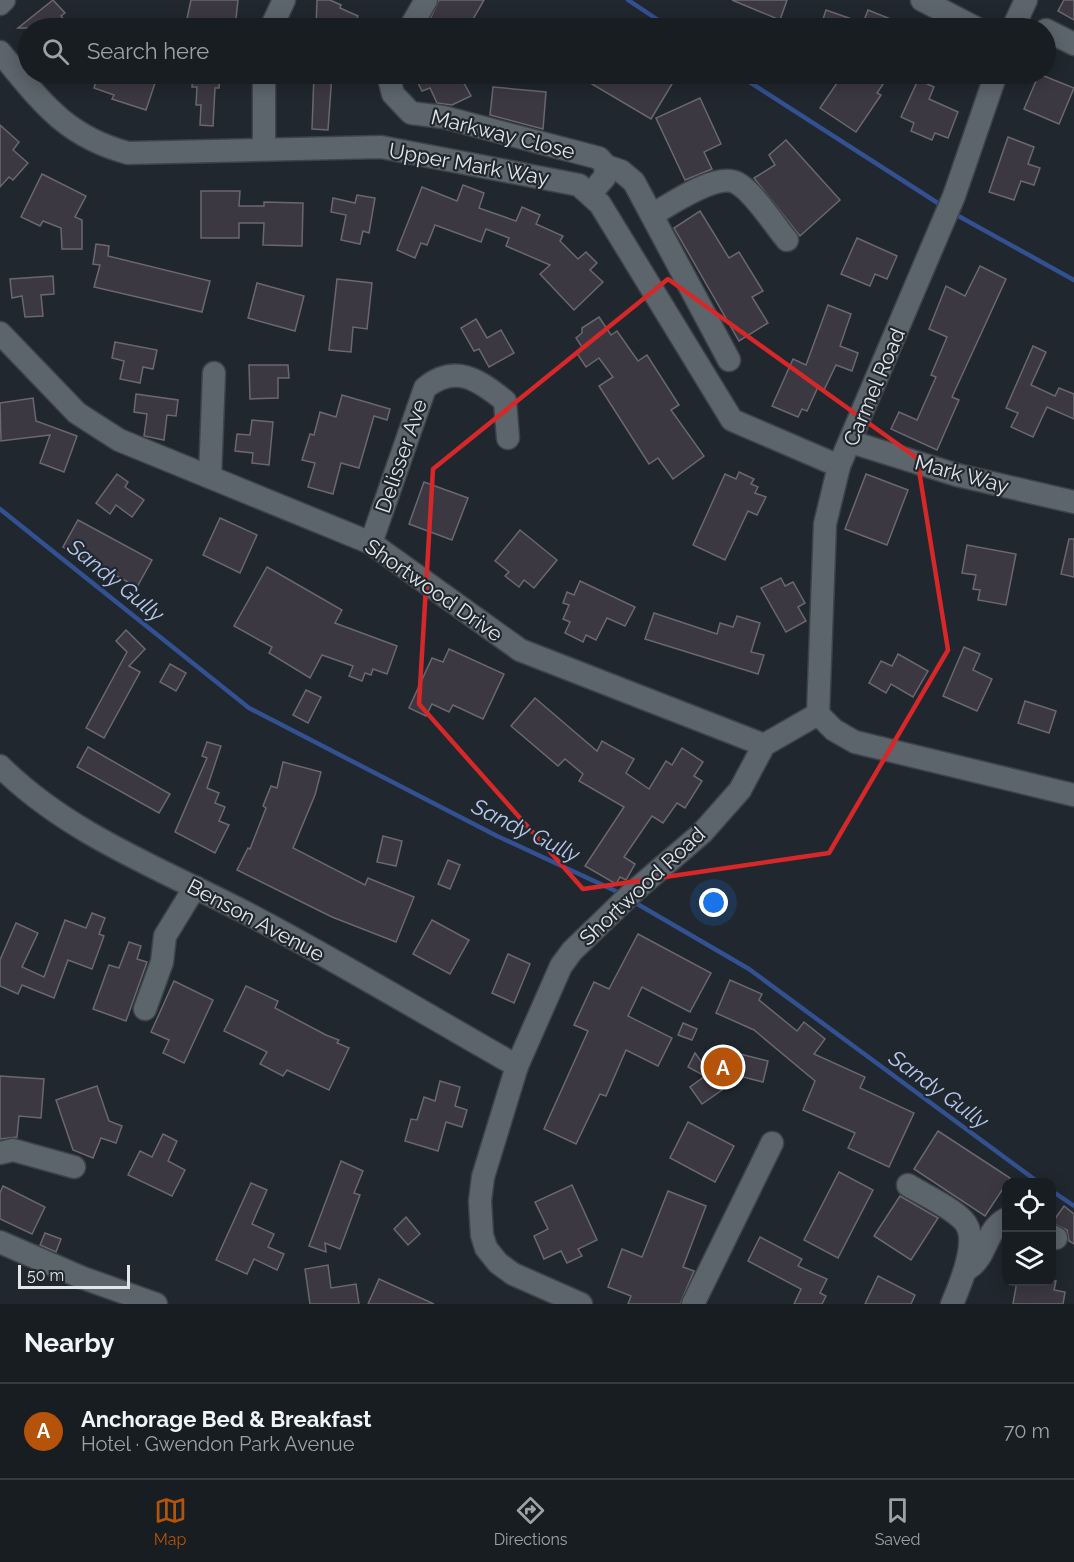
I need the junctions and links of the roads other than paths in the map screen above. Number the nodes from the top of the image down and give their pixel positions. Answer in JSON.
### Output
{"nodes":[{"id":1,"x":4,"y":0,"type":"edge"},
{"id":2,"x":284,"y":0,"type":"edge"},
{"id":3,"x":426,"y":0,"type":"edge"},
{"id":4,"x":922,"y":0,"type":"edge"},
{"id":5,"x":0,"y":4,"type":"edge"},
{"id":6,"x":276,"y":18,"type":"edge"},
{"id":7,"x":416,"y":18,"type":"edge"},
{"id":8,"x":957,"y":18,"type":"edge"},
{"id":9,"x":1056,"y":35,"type":"edge"},
{"id":10,"x":1074,"y":44,"type":"edge"},
{"id":11,"x":0,"y":52,"type":"edge"},
{"id":12,"x":18,"y":72,"type":"edge"},
{"id":13,"x":28,"y":84,"type":"edge"},
{"id":14,"x":264,"y":84,"type":"edge"},
{"id":15,"x":390,"y":84,"type":"edge"},
{"id":16,"x":993,"y":84,"type":"edge"},
{"id":17,"x":264,"y":149,"type":"junction"},
{"id":18,"x":606,"y":166,"type":"junction"},
{"id":19,"x":591,"y":193,"type":"junction"},
{"id":20,"x":652,"y":215,"type":"junction"},
{"id":21,"x":787,"y":240,"type":"dead end"},
{"id":22,"x":0,"y":333,"type":"edge"},
{"id":23,"x":729,"y":360,"type":"dead end"},
{"id":24,"x":214,"y":373,"type":"dead end"},
{"id":25,"x":508,"y":438,"type":"dead end"},
{"id":26,"x":851,"y":442,"type":"junction"},
{"id":27,"x":839,"y":466,"type":"junction"},
{"id":28,"x":210,"y":477,"type":"junction"},
{"id":29,"x":1074,"y":502,"type":"edge"},
{"id":30,"x":371,"y":543,"type":"junction"},
{"id":31,"x":818,"y":714,"type":"junction"},
{"id":32,"x":764,"y":745,"type":"junction"},
{"id":33,"x":0,"y":766,"type":"edge"},
{"id":34,"x":1074,"y":795,"type":"edge"},
{"id":35,"x":195,"y":887,"type":"junction"},
{"id":36,"x":145,"y":1010,"type":"dead end"},
{"id":37,"x":517,"y":1066,"type":"junction"},
{"id":38,"x":772,"y":1143,"type":"dead end"},
{"id":39,"x":0,"y":1153,"type":"edge"},
{"id":40,"x":74,"y":1167,"type":"dead end"},
{"id":41,"x":908,"y":1185,"type":"dead end"},
{"id":42,"x":1002,"y":1222,"type":"edge"},
{"id":43,"x":0,"y":1242,"type":"edge"},
{"id":44,"x":965,"y":1270,"type":"junction"},
{"id":45,"x":156,"y":1304,"type":"edge"},
{"id":46,"x":581,"y":1304,"type":"edge"},
{"id":47,"x":693,"y":1304,"type":"edge"},
{"id":48,"x":952,"y":1304,"type":"edge"}],
"edges":[{"from":1,"to":5,"type":"street"},
{"from":2,"to":6,"type":"street"},
{"from":3,"to":7,"type":"street"},
{"from":4,"to":8,"type":"street"},
{"from":9,"to":10,"type":"street"},
{"from":11,"to":12,"type":"street","name":"Upper Mark Way"},
{"from":13,"to":17,"type":"street","name":"Upper Mark Way"},
{"from":14,"to":17,"type":"street"},
{"from":15,"to":18,"type":"street","name":"Markway Close"},
{"from":16,"to":26,"type":"street","name":"Carmel Road"},
{"from":17,"to":19,"type":"street","name":"Upper Mark Way"},
{"from":18,"to":19,"type":"street"},
{"from":18,"to":20,"type":"street","name":"Markway Close"},
{"from":19,"to":27,"type":"street"},
{"from":20,"to":21,"type":"street"},
{"from":20,"to":23,"type":"street","name":"Markway Close"},
{"from":22,"to":28,"type":"street","name":"Shortwood Drive"},
{"from":24,"to":28,"type":"street"},
{"from":25,"to":30,"type":"street","name":"Delisser Ave"},
{"from":26,"to":27,"type":"street","name":"Carmel Road"},
{"from":26,"to":29,"type":"street","name":"Mark Way"},
{"from":27,"to":31,"type":"street","name":"Carmel Road"},
{"from":28,"to":30,"type":"street","name":"Shortwood Drive"},
{"from":30,"to":32,"type":"street","name":"Shortwood Drive"},
{"from":31,"to":32,"type":"street"},
{"from":31,"to":34,"type":"street"},
{"from":32,"to":37,"type":"street","name":"Shortwood Road"},
{"from":33,"to":35,"type":"street","name":"Benson Avenue"},
{"from":35,"to":36,"type":"street"},
{"from":35,"to":37,"type":"street","name":"Benson Avenue"},
{"from":37,"to":46,"type":"street","name":"Shortwood Road"},
{"from":38,"to":47,"type":"street"},
{"from":39,"to":40,"type":"street"},
{"from":41,"to":44,"type":"street"},
{"from":42,"to":44,"type":"street"},
{"from":43,"to":45,"type":"street"},
{"from":44,"to":48,"type":"street"}]}
